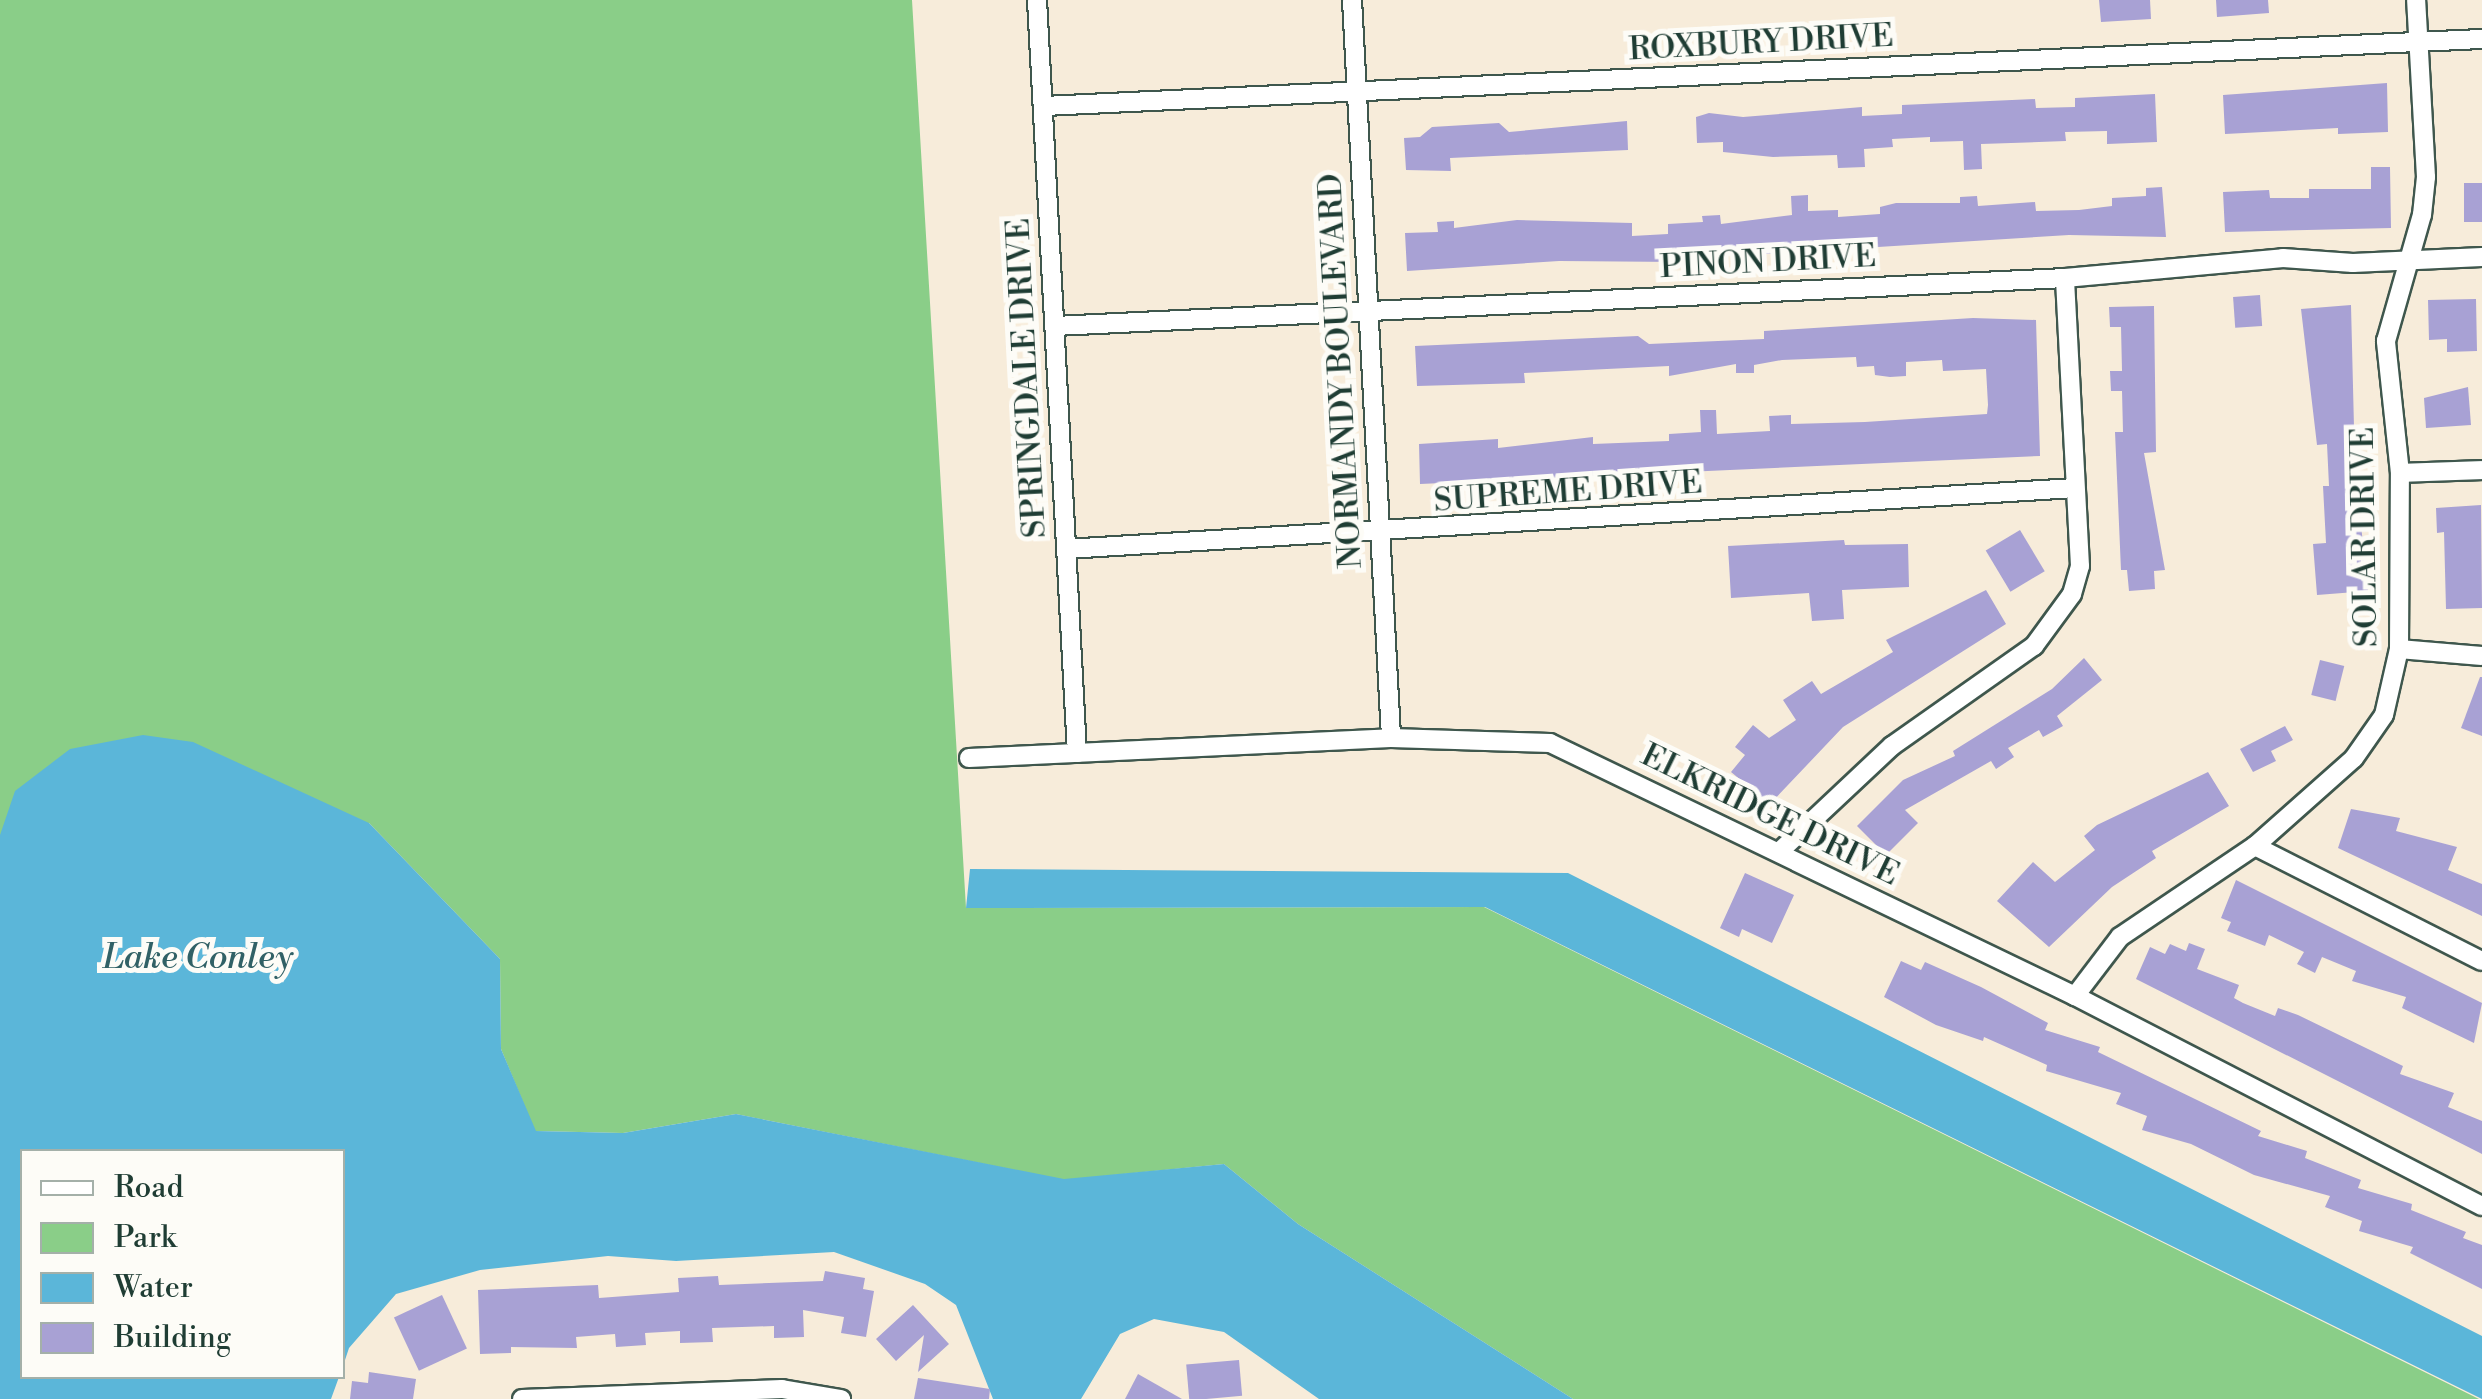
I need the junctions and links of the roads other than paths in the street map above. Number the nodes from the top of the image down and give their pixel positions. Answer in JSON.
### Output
{"nodes":[{"id":1,"x":1038,"y":0,"type":"edge"},
{"id":2,"x":1352,"y":0,"type":"edge"},
{"id":3,"x":2416,"y":0,"type":"edge"},
{"id":4,"x":2482,"y":39,"type":"edge"},
{"id":5,"x":2419,"y":42,"type":"junction"},
{"id":6,"x":1356,"y":92,"type":"junction"},
{"id":7,"x":1044,"y":106,"type":"junction"},
{"id":8,"x":2482,"y":257,"type":"edge"},
{"id":9,"x":2408,"y":260,"type":"junction"},
{"id":10,"x":2065,"y":278,"type":"junction"},
{"id":11,"x":1369,"y":310,"type":"junction"},
{"id":12,"x":1056,"y":326,"type":"junction"},
{"id":13,"x":2482,"y":470,"type":"edge"},
{"id":14,"x":2400,"y":474,"type":"junction"},
{"id":15,"x":2074,"y":488,"type":"junction"},
{"id":16,"x":1379,"y":534,"type":"junction"},
{"id":17,"x":1066,"y":549,"type":"junction"},
{"id":18,"x":2399,"y":649,"type":"junction"},
{"id":19,"x":2482,"y":656,"type":"edge"},
{"id":20,"x":1391,"y":738,"type":"junction"},
{"id":21,"x":1077,"y":753,"type":"junction"},
{"id":22,"x":970,"y":758,"type":"dead end"},
{"id":23,"x":2255,"y":846,"type":"junction"},
{"id":24,"x":1779,"y":852,"type":"junction"},
{"id":25,"x":2482,"y":961,"type":"edge"},
{"id":26,"x":2074,"y":996,"type":"junction"},
{"id":27,"x":2482,"y":1206,"type":"edge"},
{"id":28,"x":674,"y":1395,"type":"edge"},
{"id":29,"x":522,"y":1399,"type":"edge"},
{"id":30,"x":841,"y":1399,"type":"edge"}],
"edges":[{"from":1,"to":7,"type":"street","name":"SPRINGDALE DRIVE"},
{"from":2,"to":6,"type":"street","name":"NORMANDY BOULEVARD"},
{"from":3,"to":5,"type":"street","name":"SOLAR DRIVE"},
{"from":4,"to":5,"type":"street","name":"ROXBURY DRIVE"},
{"from":5,"to":6,"type":"street","name":"ROXBURY DRIVE"},
{"from":5,"to":9,"type":"street","name":"SOLAR DRIVE"},
{"from":6,"to":7,"type":"street","name":"ROXBURY DRIVE"},
{"from":6,"to":11,"type":"street","name":"NORMANDY BOULEVARD"},
{"from":7,"to":12,"type":"street","name":"SPRINGDALE DRIVE"},
{"from":8,"to":9,"type":"street","name":"PINON DRIVE"},
{"from":9,"to":10,"type":"street","name":"PINON DRIVE"},
{"from":9,"to":14,"type":"street","name":"SOLAR DRIVE"},
{"from":10,"to":11,"type":"street","name":"PINON DRIVE"},
{"from":10,"to":15,"type":"street"},
{"from":11,"to":12,"type":"street","name":"PINON DRIVE"},
{"from":11,"to":16,"type":"street","name":"NORMANDY BOULEVARD"},
{"from":12,"to":17,"type":"street","name":"SPRINGDALE DRIVE"},
{"from":13,"to":14,"type":"street"},
{"from":14,"to":18,"type":"street","name":"SOLAR DRIVE"},
{"from":15,"to":16,"type":"street","name":"SUPREME DRIVE"},
{"from":15,"to":24,"type":"street"},
{"from":16,"to":17,"type":"street","name":"SUPREME DRIVE"},
{"from":16,"to":20,"type":"street","name":"NORMANDY BOULEVARD"},
{"from":17,"to":21,"type":"street","name":"SPRINGDALE DRIVE"},
{"from":18,"to":19,"type":"street"},
{"from":18,"to":23,"type":"street","name":"SOLAR DRIVE"},
{"from":20,"to":21,"type":"street","name":"ELKRIDGE DRIVE"},
{"from":20,"to":24,"type":"street","name":"ELKRIDGE DRIVE"},
{"from":21,"to":22,"type":"street","name":"ELKRIDGE DRIVE"},
{"from":23,"to":25,"type":"street"},
{"from":23,"to":26,"type":"street","name":"SOLAR DRIVE"},
{"from":24,"to":26,"type":"street","name":"ELKRIDGE DRIVE"},
{"from":26,"to":27,"type":"street","name":"ELKRIDGE DRIVE"},
{"from":28,"to":29,"type":"street"},
{"from":28,"to":30,"type":"street"}]}
